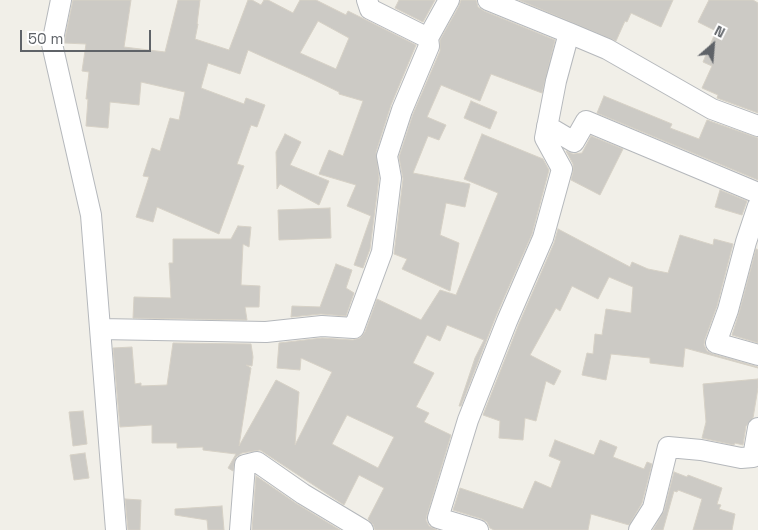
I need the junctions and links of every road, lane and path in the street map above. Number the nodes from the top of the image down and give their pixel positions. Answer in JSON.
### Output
{"nodes":[{"id":1,"x":61,"y":0,"type":"edge"},
{"id":2,"x":367,"y":0,"type":"edge"},
{"id":3,"x":449,"y":0,"type":"edge"},
{"id":4,"x":488,"y":0,"type":"edge"},
{"id":5,"x":569,"y":32,"type":"junction"},
{"id":6,"x":428,"y":38,"type":"junction"},
{"id":7,"x":547,"y":126,"type":"junction"},
{"id":8,"x":758,"y":126,"type":"edge"},
{"id":9,"x":758,"y":193,"type":"edge"},
{"id":10,"x":758,"y":206,"type":"edge"},
{"id":11,"x":100,"y":329,"type":"junction"},
{"id":12,"x":758,"y":355,"type":"edge"},
{"id":13,"x":758,"y":428,"type":"edge"},
{"id":14,"x":116,"y":530,"type":"edge"},
{"id":15,"x":240,"y":530,"type":"edge"},
{"id":16,"x":363,"y":530,"type":"edge"},
{"id":17,"x":478,"y":530,"type":"edge"},
{"id":18,"x":638,"y":530,"type":"edge"}],
"edges":[{"from":1,"to":11,"type":"street"},
{"from":2,"to":6,"type":"street"},
{"from":3,"to":6,"type":"street"},
{"from":4,"to":5,"type":"street"},
{"from":5,"to":7,"type":"street"},
{"from":5,"to":8,"type":"street"},
{"from":6,"to":11,"type":"street"},
{"from":7,"to":9,"type":"street"},
{"from":7,"to":17,"type":"street"},
{"from":10,"to":12,"type":"street"},
{"from":11,"to":14,"type":"street"},
{"from":13,"to":18,"type":"street"},
{"from":15,"to":16,"type":"street"}]}
